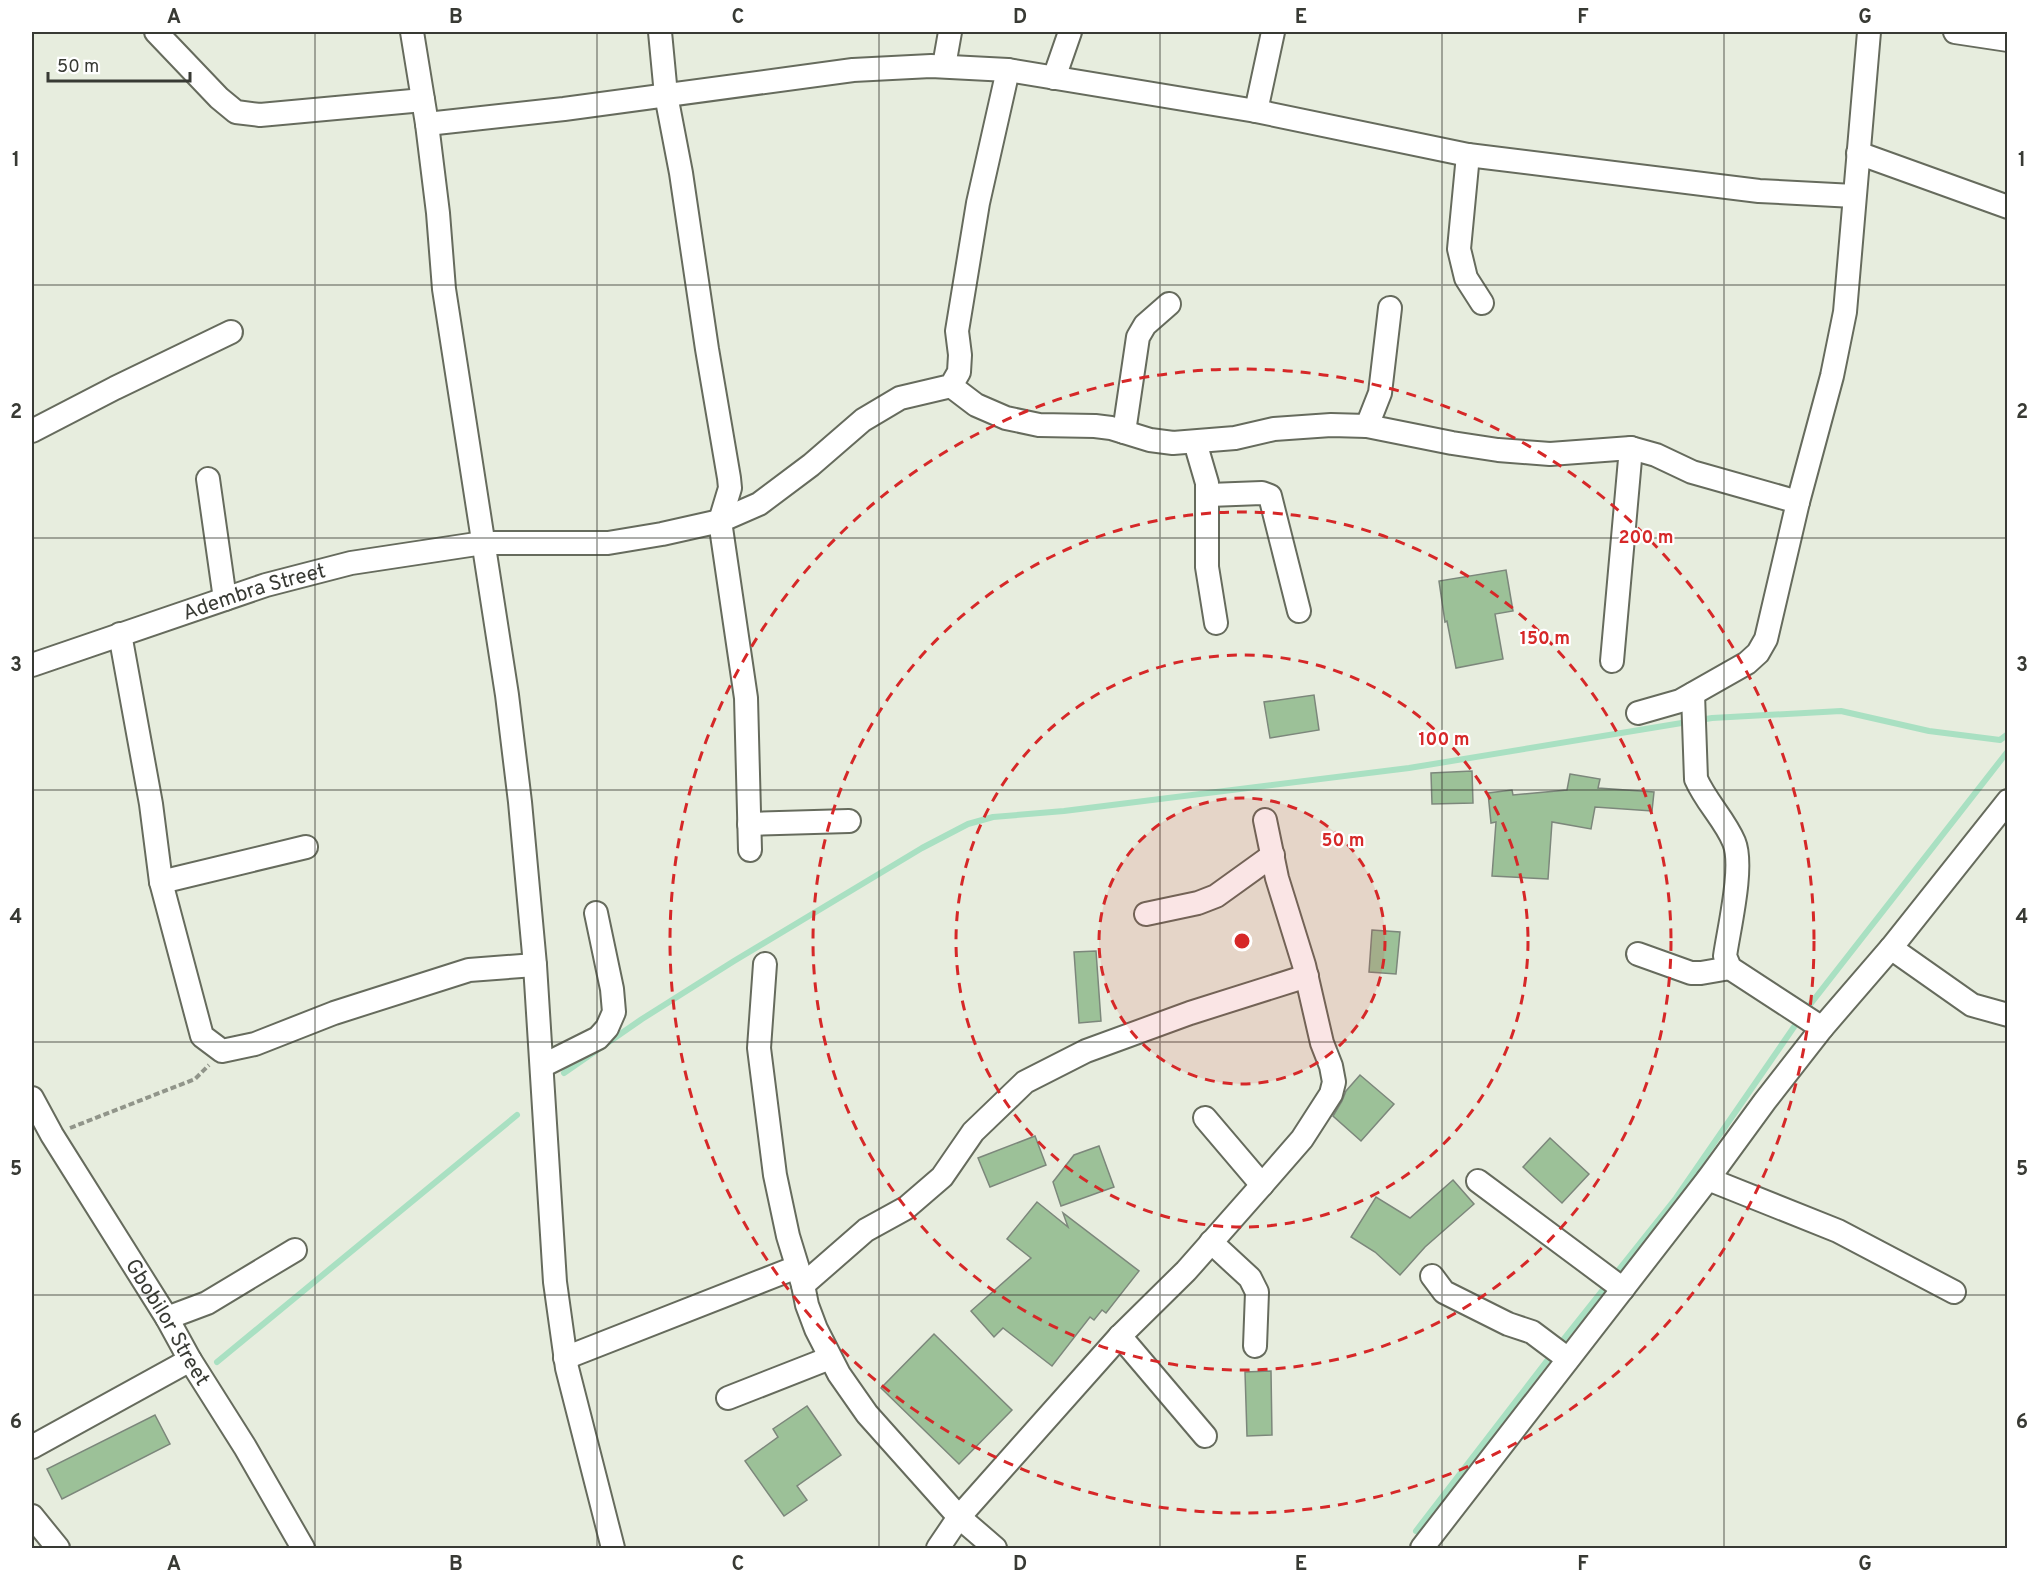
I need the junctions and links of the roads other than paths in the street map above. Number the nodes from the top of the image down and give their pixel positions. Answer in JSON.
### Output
{"nodes":[{"id":1,"x":412,"y":32,"type":"edge"},
{"id":2,"x":660,"y":32,"type":"edge"},
{"id":3,"x":950,"y":32,"type":"edge"},
{"id":4,"x":1070,"y":32,"type":"edge"},
{"id":5,"x":1273,"y":32,"type":"edge"},
{"id":6,"x":1869,"y":32,"type":"edge"},
{"id":7,"x":1955,"y":32,"type":"edge"},
{"id":8,"x":166,"y":36,"type":"edge"},
{"id":9,"x":2007,"y":40,"type":"edge"},
{"id":10,"x":944,"y":66,"type":"junction"},
{"id":11,"x":1008,"y":70,"type":"junction"},
{"id":12,"x":1054,"y":78,"type":"junction"},
{"id":13,"x":666,"y":94,"type":"junction"},
{"id":14,"x":423,"y":100,"type":"junction"},
{"id":15,"x":1256,"y":111,"type":"junction"},
{"id":16,"x":427,"y":124,"type":"junction"},
{"id":17,"x":1858,"y":153,"type":"junction"},
{"id":18,"x":1468,"y":155,"type":"junction"},
{"id":19,"x":1854,"y":196,"type":"junction"},
{"id":20,"x":2007,"y":207,"type":"edge"},
{"id":21,"x":1482,"y":303,"type":"dead end"},
{"id":22,"x":1169,"y":304,"type":"dead end"},
{"id":23,"x":1390,"y":308,"type":"dead end"},
{"id":24,"x":231,"y":332,"type":"dead end"},
{"id":25,"x":951,"y":386,"type":"junction"},
{"id":26,"x":1367,"y":426,"type":"junction"},
{"id":27,"x":32,"y":431,"type":"edge"},
{"id":28,"x":1124,"y":432,"type":"junction"},
{"id":29,"x":1195,"y":442,"type":"junction"},
{"id":30,"x":1631,"y":448,"type":"junction"},
{"id":31,"x":208,"y":479,"type":"dead end"},
{"id":32,"x":1209,"y":495,"type":"junction"},
{"id":33,"x":1798,"y":502,"type":"junction"},
{"id":34,"x":720,"y":521,"type":"junction"},
{"id":35,"x":483,"y":543,"type":"junction"},
{"id":36,"x":225,"y":598,"type":"junction"},
{"id":37,"x":1299,"y":611,"type":"dead end"},
{"id":38,"x":1216,"y":623,"type":"dead end"},
{"id":39,"x":120,"y":634,"type":"junction"},
{"id":40,"x":1612,"y":660,"type":"dead end"},
{"id":41,"x":32,"y":665,"type":"edge"},
{"id":42,"x":1694,"y":711,"type":"junction"},
{"id":43,"x":1638,"y":713,"type":"dead end"},
{"id":44,"x":2007,"y":801,"type":"edge"},
{"id":45,"x":1265,"y":820,"type":"dead end"},
{"id":46,"x":849,"y":821,"type":"dead end"},
{"id":47,"x":749,"y":824,"type":"junction"},
{"id":48,"x":306,"y":847,"type":"dead end"},
{"id":49,"x":750,"y":850,"type":"dead end"},
{"id":50,"x":1273,"y":855,"type":"junction"},
{"id":51,"x":161,"y":882,"type":"junction"},
{"id":52,"x":596,"y":913,"type":"dead end"},
{"id":53,"x":1146,"y":914,"type":"dead end"},
{"id":54,"x":1891,"y":948,"type":"junction"},
{"id":55,"x":1638,"y":954,"type":"dead end"},
{"id":56,"x":765,"y":964,"type":"dead end"},
{"id":57,"x":535,"y":965,"type":"junction"},
{"id":58,"x":1730,"y":968,"type":"junction"},
{"id":59,"x":1307,"y":976,"type":"junction"},
{"id":60,"x":2007,"y":1015,"type":"edge"},
{"id":61,"x":1810,"y":1020,"type":"junction"},
{"id":62,"x":542,"y":1066,"type":"junction"},
{"id":63,"x":32,"y":1098,"type":"edge"},
{"id":64,"x":1205,"y":1118,"type":"dead end"},
{"id":65,"x":1708,"y":1179,"type":"junction"},
{"id":66,"x":1478,"y":1181,"type":"dead end"},
{"id":67,"x":1262,"y":1185,"type":"junction"},
{"id":68,"x":1211,"y":1242,"type":"junction"},
{"id":69,"x":295,"y":1250,"type":"dead end"},
{"id":70,"x":800,"y":1276,"type":"junction"},
{"id":71,"x":1432,"y":1276,"type":"dead end"},
{"id":72,"x":1623,"y":1289,"type":"junction"},
{"id":73,"x":1954,"y":1292,"type":"dead end"},
{"id":74,"x":167,"y":1318,"type":"junction"},
{"id":75,"x":1120,"y":1336,"type":"junction"},
{"id":76,"x":1255,"y":1346,"type":"dead end"},
{"id":77,"x":565,"y":1358,"type":"junction"},
{"id":78,"x":830,"y":1358,"type":"junction"},
{"id":79,"x":1568,"y":1359,"type":"junction"},
{"id":80,"x":190,"y":1360,"type":"junction"},
{"id":81,"x":728,"y":1398,"type":"dead end"},
{"id":82,"x":1205,"y":1436,"type":"dead end"},
{"id":83,"x":32,"y":1447,"type":"edge"},
{"id":84,"x":32,"y":1516,"type":"edge"},
{"id":85,"x":959,"y":1517,"type":"junction"},
{"id":86,"x":58,"y":1548,"type":"edge"},
{"id":87,"x":303,"y":1548,"type":"edge"},
{"id":88,"x":613,"y":1548,"type":"edge"},
{"id":89,"x":938,"y":1548,"type":"edge"},
{"id":90,"x":995,"y":1548,"type":"edge"},
{"id":91,"x":1422,"y":1548,"type":"edge"}],
"edges":[{"from":1,"to":14,"type":"street"},
{"from":2,"to":13,"type":"street"},
{"from":3,"to":10,"type":"street"},
{"from":4,"to":12,"type":"street"},
{"from":5,"to":15,"type":"street"},
{"from":6,"to":17,"type":"street"},
{"from":7,"to":9,"type":"street"},
{"from":8,"to":14,"type":"street"},
{"from":10,"to":11,"type":"street"},
{"from":10,"to":13,"type":"street"},
{"from":11,"to":12,"type":"street"},
{"from":11,"to":25,"type":"street"},
{"from":12,"to":15,"type":"street"},
{"from":13,"to":16,"type":"street"},
{"from":13,"to":34,"type":"street"},
{"from":14,"to":16,"type":"street"},
{"from":15,"to":18,"type":"street"},
{"from":16,"to":35,"type":"street"},
{"from":17,"to":19,"type":"street"},
{"from":17,"to":20,"type":"street"},
{"from":18,"to":19,"type":"street"},
{"from":18,"to":21,"type":"street"},
{"from":19,"to":33,"type":"street"},
{"from":22,"to":28,"type":"street"},
{"from":23,"to":26,"type":"street"},
{"from":24,"to":27,"type":"street"},
{"from":25,"to":28,"type":"street"},
{"from":25,"to":34,"type":"street","name":"Adembra Street"},
{"from":26,"to":29,"type":"street"},
{"from":26,"to":30,"type":"street"},
{"from":28,"to":29,"type":"street"},
{"from":29,"to":32,"type":"street"},
{"from":30,"to":33,"type":"street"},
{"from":30,"to":40,"type":"street"},
{"from":31,"to":36,"type":"street"},
{"from":32,"to":37,"type":"street"},
{"from":32,"to":38,"type":"street"},
{"from":33,"to":42,"type":"street"},
{"from":34,"to":35,"type":"street","name":"Adembra Street"},
{"from":34,"to":47,"type":"street"},
{"from":35,"to":36,"type":"street","name":"Adembra Street"},
{"from":35,"to":57,"type":"street"},
{"from":36,"to":39,"type":"street","name":"Adembra Street"},
{"from":39,"to":41,"type":"street","name":"Adembra Street"},
{"from":39,"to":51,"type":"street"},
{"from":42,"to":43,"type":"street"},
{"from":42,"to":58,"type":"street"},
{"from":44,"to":54,"type":"street"},
{"from":45,"to":50,"type":"street"},
{"from":46,"to":47,"type":"street"},
{"from":47,"to":49,"type":"street"},
{"from":48,"to":51,"type":"street"},
{"from":50,"to":53,"type":"street"},
{"from":50,"to":59,"type":"street"},
{"from":51,"to":57,"type":"street"},
{"from":52,"to":62,"type":"street"},
{"from":54,"to":60,"type":"street"},
{"from":54,"to":61,"type":"street"},
{"from":55,"to":58,"type":"street"},
{"from":56,"to":70,"type":"street"},
{"from":57,"to":62,"type":"street"},
{"from":58,"to":61,"type":"street"},
{"from":59,"to":67,"type":"street"},
{"from":59,"to":70,"type":"street"},
{"from":61,"to":65,"type":"street"},
{"from":62,"to":77,"type":"street"},
{"from":63,"to":74,"type":"street","name":"Gbobilor Street"},
{"from":64,"to":67,"type":"street"},
{"from":65,"to":72,"type":"street"},
{"from":65,"to":73,"type":"street"},
{"from":66,"to":72,"type":"street"},
{"from":67,"to":68,"type":"street"},
{"from":68,"to":75,"type":"street"},
{"from":68,"to":76,"type":"street"},
{"from":69,"to":74,"type":"street"},
{"from":70,"to":77,"type":"street"},
{"from":70,"to":78,"type":"street"},
{"from":71,"to":79,"type":"street"},
{"from":72,"to":79,"type":"street"},
{"from":74,"to":80,"type":"street","name":"Gbobilor Street"},
{"from":75,"to":82,"type":"street"},
{"from":75,"to":85,"type":"street"},
{"from":77,"to":88,"type":"street"},
{"from":78,"to":81,"type":"street"},
{"from":78,"to":85,"type":"street"},
{"from":79,"to":91,"type":"street"},
{"from":80,"to":83,"type":"street"},
{"from":80,"to":87,"type":"street","name":"Gbobilor Street"},
{"from":84,"to":86,"type":"street"},
{"from":85,"to":89,"type":"street"},
{"from":85,"to":90,"type":"street"}]}
